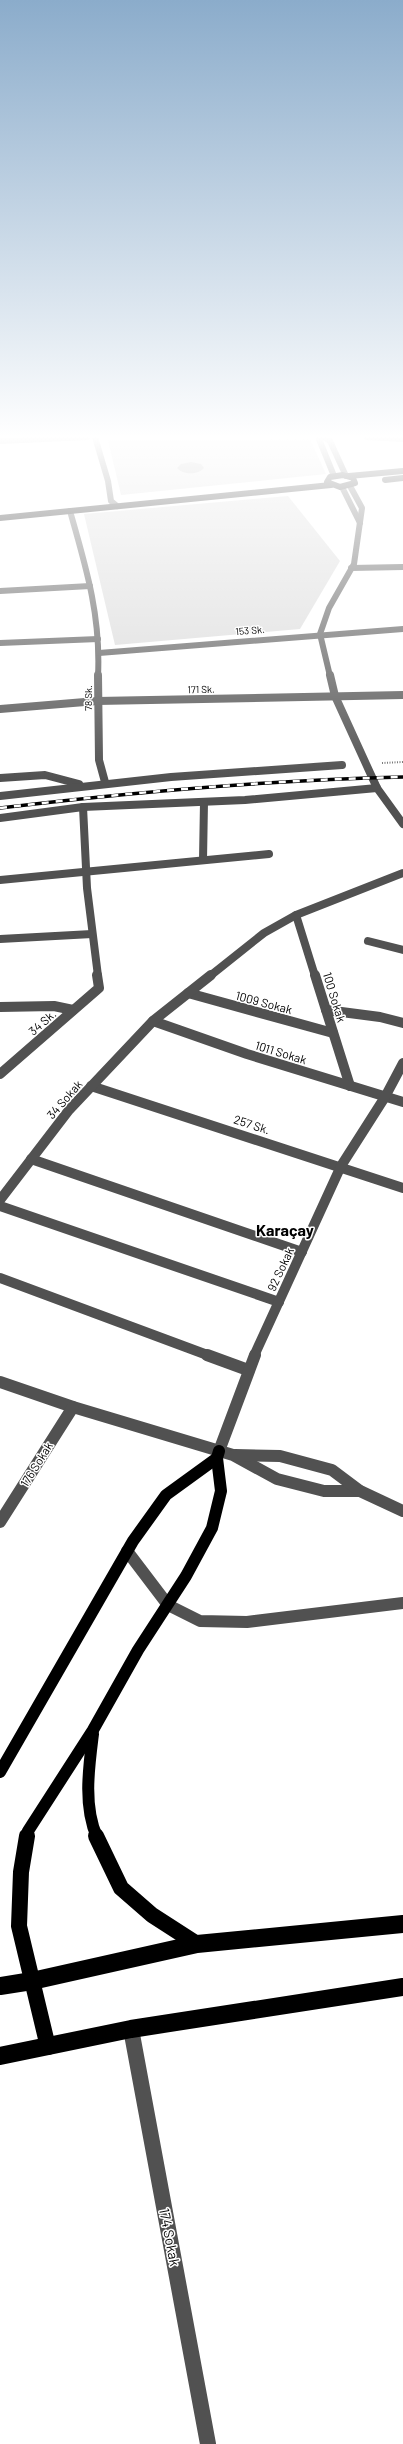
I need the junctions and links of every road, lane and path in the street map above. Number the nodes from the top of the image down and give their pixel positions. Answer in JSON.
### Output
{"nodes":[{"id":1,"x":81,"y":551,"type":"edge"},
{"id":2,"x":354,"y":551,"type":"edge"},
{"id":3,"x":403,"y":567,"type":"edge"},
{"id":4,"x":351,"y":568,"type":"junction"},
{"id":5,"x":90,"y":586,"type":"junction"},
{"id":6,"x":0,"y":591,"type":"edge"},
{"id":7,"x":403,"y":628,"type":"edge"},
{"id":8,"x":320,"y":634,"type":"junction"},
{"id":9,"x":98,"y":639,"type":"junction"},
{"id":10,"x":0,"y":643,"type":"edge"},
{"id":11,"x":99,"y":653,"type":"junction"},
{"id":12,"x":403,"y":695,"type":"edge"},
{"id":13,"x":335,"y":696,"type":"junction"},
{"id":14,"x":97,"y":702,"type":"junction"},
{"id":15,"x":0,"y":709,"type":"edge"},
{"id":16,"x":342,"y":765,"type":"dead end"},
{"id":17,"x":0,"y":778,"type":"edge"},
{"id":18,"x":105,"y":782,"type":"junction"},
{"id":19,"x":82,"y":785,"type":"junction"},
{"id":20,"x":377,"y":788,"type":"junction"},
{"id":21,"x":0,"y":796,"type":"edge"},
{"id":22,"x":204,"y":802,"type":"junction"},
{"id":23,"x":83,"y":807,"type":"junction"},
{"id":24,"x":0,"y":818,"type":"edge"},
{"id":25,"x":403,"y":824,"type":"edge"},
{"id":26,"x":270,"y":854,"type":"dead end"},
{"id":27,"x":203,"y":860,"type":"junction"},
{"id":28,"x":86,"y":872,"type":"junction"},
{"id":29,"x":403,"y":873,"type":"edge"},
{"id":30,"x":0,"y":880,"type":"edge"},
{"id":31,"x":296,"y":915,"type":"junction"},
{"id":32,"x":92,"y":934,"type":"junction"},
{"id":33,"x":0,"y":939,"type":"edge"},
{"id":34,"x":368,"y":941,"type":"dead end"},
{"id":35,"x":403,"y":950,"type":"edge"},
{"id":36,"x":188,"y":993,"type":"junction"},
{"id":37,"x":0,"y":1008,"type":"edge"},
{"id":38,"x":73,"y":1010,"type":"junction"},
{"id":39,"x":326,"y":1010,"type":"junction"},
{"id":40,"x":153,"y":1021,"type":"junction"},
{"id":41,"x":403,"y":1023,"type":"edge"},
{"id":42,"x":333,"y":1033,"type":"junction"},
{"id":43,"x":403,"y":1063,"type":"edge"},
{"id":44,"x":0,"y":1074,"type":"edge"},
{"id":45,"x":92,"y":1086,"type":"junction"},
{"id":46,"x":350,"y":1086,"type":"junction"},
{"id":47,"x":385,"y":1097,"type":"junction"},
{"id":48,"x":403,"y":1102,"type":"edge"},
{"id":49,"x":31,"y":1159,"type":"junction"},
{"id":50,"x":342,"y":1166,"type":"junction"},
{"id":51,"x":403,"y":1188,"type":"edge"},
{"id":52,"x":0,"y":1200,"type":"edge"},
{"id":53,"x":0,"y":1206,"type":"edge"},
{"id":54,"x":302,"y":1252,"type":"junction"},
{"id":55,"x":0,"y":1278,"type":"edge"},
{"id":56,"x":279,"y":1302,"type":"junction"},
{"id":57,"x":248,"y":1370,"type":"junction"},
{"id":58,"x":0,"y":1382,"type":"edge"},
{"id":59,"x":73,"y":1406,"type":"junction"},
{"id":60,"x":218,"y":1454,"type":"junction"},
{"id":61,"x":233,"y":1455,"type":"junction"},
{"id":62,"x":360,"y":1491,"type":"junction"},
{"id":63,"x":403,"y":1512,"type":"edge"},
{"id":64,"x":0,"y":1522,"type":"edge"},
{"id":65,"x":127,"y":1551,"type":"junction"},
{"id":66,"x":403,"y":1603,"type":"edge"},
{"id":67,"x":168,"y":1605,"type":"junction"},
{"id":68,"x":93,"y":1730,"type":"junction"},
{"id":69,"x":0,"y":1772,"type":"edge"},
{"id":70,"x":403,"y":1924,"type":"edge"},
{"id":71,"x":197,"y":1944,"type":"junction"},
{"id":72,"x":32,"y":1981,"type":"junction"},
{"id":73,"x":0,"y":1986,"type":"edge"},
{"id":74,"x":403,"y":1986,"type":"edge"},
{"id":75,"x":131,"y":2029,"type":"junction"},
{"id":76,"x":48,"y":2047,"type":"junction"},
{"id":77,"x":0,"y":2056,"type":"edge"},
{"id":78,"x":208,"y":2444,"type":"edge"}],
"edges":[{"from":1,"to":5,"type":"street","name":"78 Sk."},
{"from":2,"to":4,"type":"street"},
{"from":3,"to":4,"type":"street"},
{"from":4,"to":8,"type":"street"},
{"from":5,"to":6,"type":"street"},
{"from":5,"to":9,"type":"street","name":"78 Sk."},
{"from":7,"to":8,"type":"street","name":"153 Sk."},
{"from":8,"to":11,"type":"street","name":"153 Sk."},
{"from":8,"to":13,"type":"street"},
{"from":9,"to":10,"type":"street"},
{"from":9,"to":11,"type":"street","name":"78 Sk."},
{"from":11,"to":14,"type":"street","name":"78 Sk."},
{"from":12,"to":13,"type":"street","name":"171 Sk."},
{"from":13,"to":14,"type":"street","name":"171 Sk."},
{"from":13,"to":20,"type":"street"},
{"from":14,"to":15,"type":"street","name":"171 Sk."},
{"from":14,"to":18,"type":"street","name":"78 Sk."},
{"from":16,"to":18,"type":"street"},
{"from":17,"to":19,"type":"street"},
{"from":18,"to":19,"type":"street"},
{"from":19,"to":21,"type":"street"},
{"from":20,"to":22,"type":"street"},
{"from":20,"to":25,"type":"street"},
{"from":22,"to":23,"type":"street"},
{"from":22,"to":27,"type":"street"},
{"from":23,"to":24,"type":"street"},
{"from":23,"to":28,"type":"street"},
{"from":26,"to":27,"type":"street"},
{"from":27,"to":28,"type":"street"},
{"from":28,"to":30,"type":"street"},
{"from":28,"to":32,"type":"street"},
{"from":29,"to":31,"type":"street","name":"34 Sokak"},
{"from":31,"to":36,"type":"street","name":"34 Sokak"},
{"from":31,"to":39,"type":"street","name":"100 Sokak"},
{"from":32,"to":33,"type":"street"},
{"from":32,"to":38,"type":"street","name":"34 Sk."},
{"from":34,"to":35,"type":"street"},
{"from":36,"to":40,"type":"street","name":"34 Sokak"},
{"from":36,"to":42,"type":"street","name":"1009 Sokak"},
{"from":37,"to":38,"type":"street"},
{"from":38,"to":44,"type":"street","name":"34 Sk."},
{"from":39,"to":41,"type":"street"},
{"from":39,"to":42,"type":"street","name":"100 Sokak"},
{"from":40,"to":45,"type":"street","name":"34 Sokak"},
{"from":40,"to":46,"type":"street","name":"1011 Sokak"},
{"from":42,"to":46,"type":"street","name":"100 Sokak"},
{"from":43,"to":47,"type":"street","name":"92 Sokak"},
{"from":45,"to":49,"type":"street","name":"34 Sokak"},
{"from":45,"to":50,"type":"street","name":"257 Sk."},
{"from":46,"to":47,"type":"street","name":"1011 Sokak"},
{"from":47,"to":48,"type":"street","name":"1011 Sokak"},
{"from":47,"to":50,"type":"street","name":"92 Sokak"},
{"from":49,"to":52,"type":"street","name":"34 Sokak"},
{"from":49,"to":54,"type":"street"},
{"from":50,"to":51,"type":"street","name":"257 Sk."},
{"from":50,"to":54,"type":"street","name":"92 Sokak"},
{"from":53,"to":56,"type":"street"},
{"from":54,"to":56,"type":"street","name":"92 Sokak"},
{"from":55,"to":57,"type":"street"},
{"from":56,"to":57,"type":"street","name":"92 Sokak"},
{"from":57,"to":60,"type":"street","name":"92 Sokak"},
{"from":58,"to":59,"type":"street"},
{"from":59,"to":60,"type":"street"},
{"from":59,"to":64,"type":"street","name":"176 Sokak"},
{"from":60,"to":61,"type":"street"},
{"from":60,"to":65,"type":"main road"},
{"from":60,"to":67,"type":"main road"},
{"from":61,"to":62,"type":"street"},
{"from":61,"to":62,"type":"street"},
{"from":62,"to":63,"type":"street"},
{"from":65,"to":67,"type":"street"},
{"from":65,"to":69,"type":"main road"},
{"from":66,"to":67,"type":"street"},
{"from":67,"to":68,"type":"main road"},
{"from":68,"to":71,"type":"main road"},
{"from":68,"to":72,"type":"main road"},
{"from":70,"to":71,"type":"highway"},
{"from":71,"to":72,"type":"highway"},
{"from":72,"to":73,"type":"highway"},
{"from":72,"to":76,"type":"main road"},
{"from":74,"to":75,"type":"highway"},
{"from":75,"to":76,"type":"highway"},
{"from":75,"to":78,"type":"street","name":"174 Sokak"},
{"from":76,"to":77,"type":"highway"}]}
